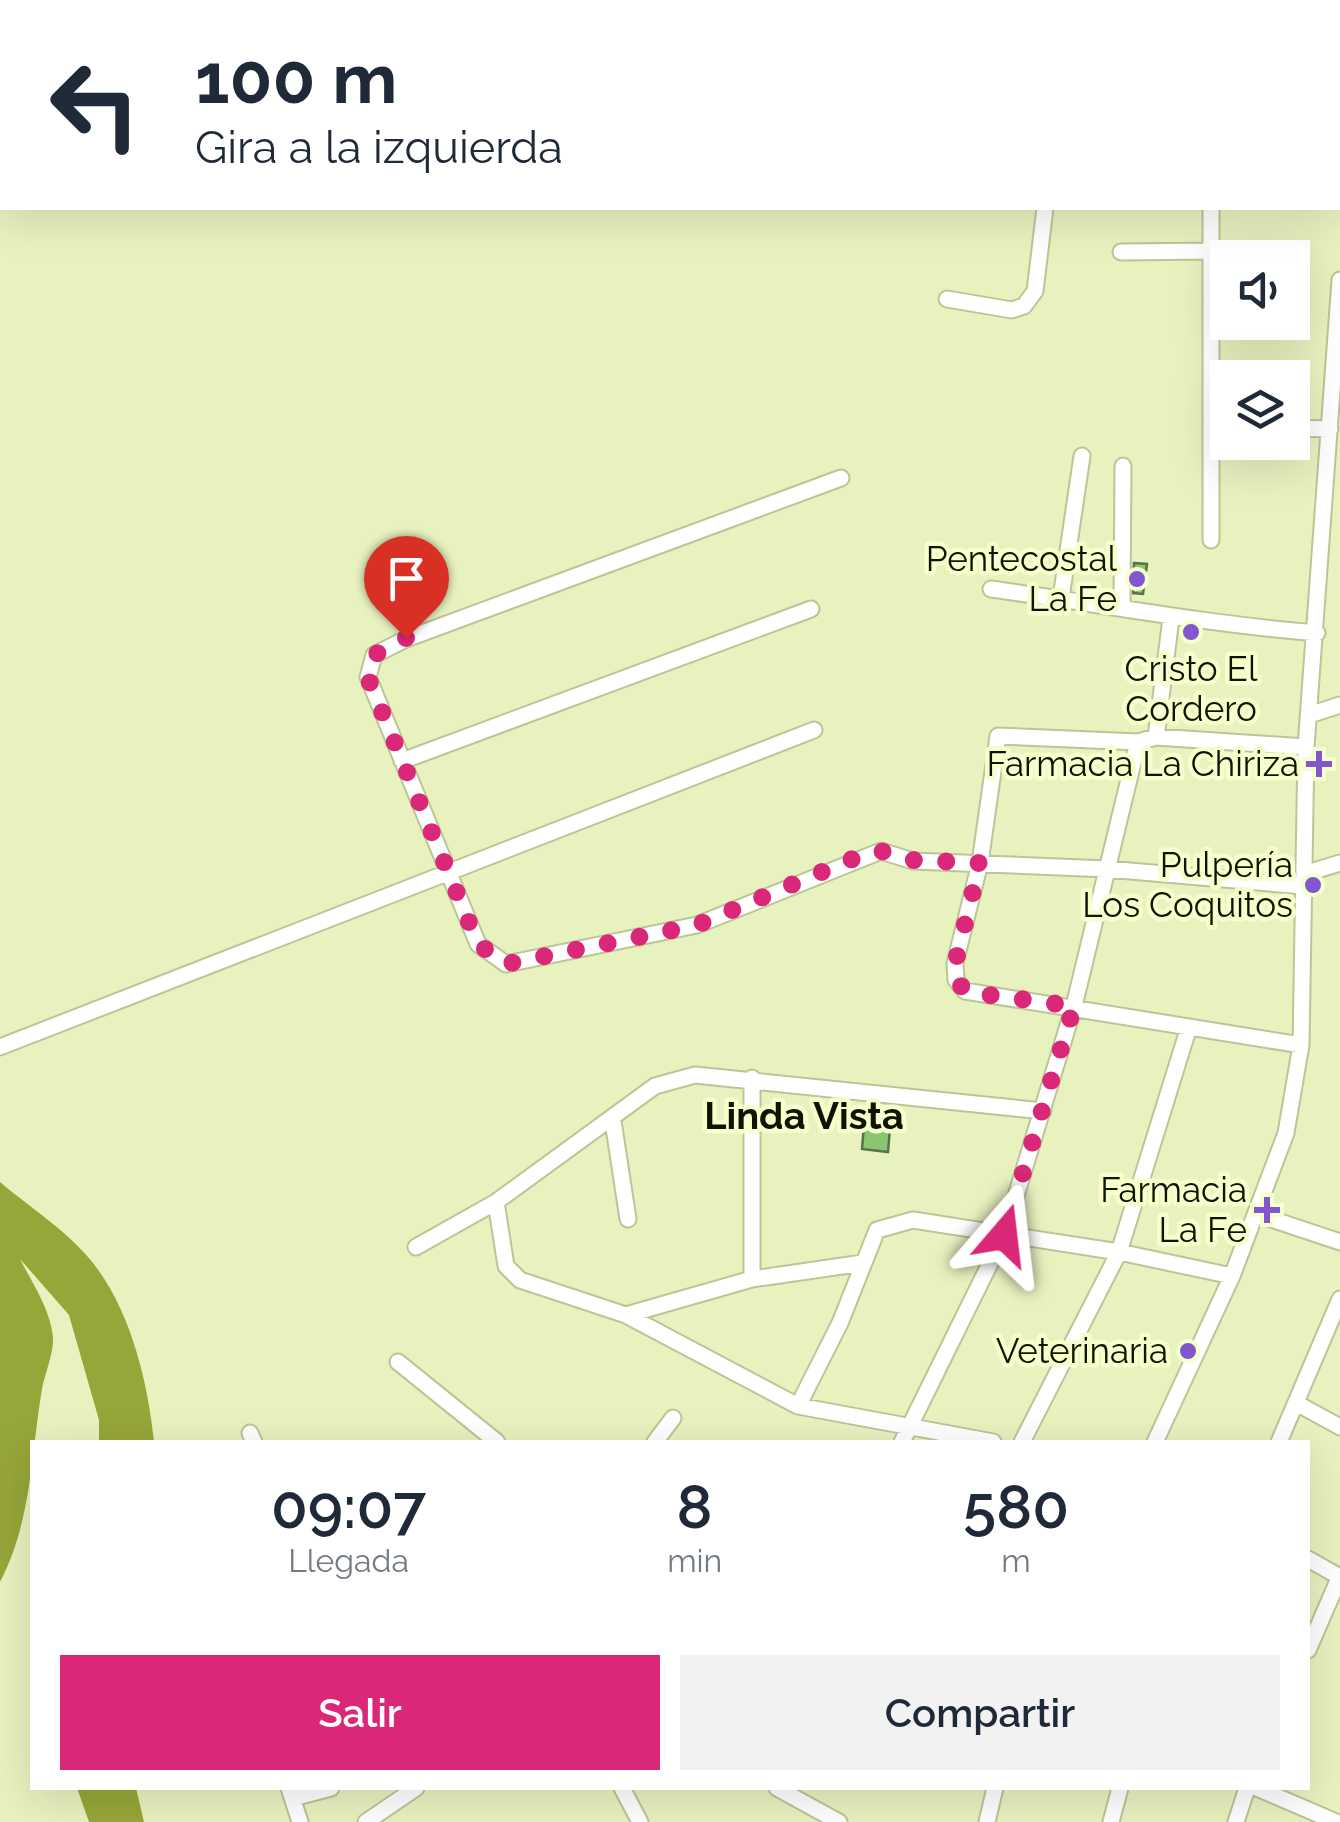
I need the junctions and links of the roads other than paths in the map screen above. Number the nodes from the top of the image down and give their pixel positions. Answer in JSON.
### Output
{"nodes":[{"id":1,"x":1045,"y":210,"type":"edge"},
{"id":2,"x":1211,"y":210,"type":"edge"},
{"id":3,"x":1212,"y":240,"type":"edge"},
{"id":4,"x":1210,"y":251,"type":"edge"},
{"id":5,"x":1121,"y":252,"type":"dead end"},
{"id":6,"x":1340,"y":280,"type":"edge"},
{"id":7,"x":948,"y":300,"type":"dead end"},
{"id":8,"x":1310,"y":428,"type":"edge"},
{"id":9,"x":1330,"y":429,"type":"junction"},
{"id":10,"x":1082,"y":456,"type":"dead end"},
{"id":11,"x":1218,"y":460,"type":"edge"},
{"id":12,"x":1124,"y":466,"type":"dead end"},
{"id":13,"x":842,"y":478,"type":"dead end"},
{"id":14,"x":1212,"y":540,"type":"dead end"},
{"id":15,"x":991,"y":589,"type":"dead end"},
{"id":16,"x":1061,"y":598,"type":"junction"},
{"id":17,"x":1122,"y":606,"type":"junction"},
{"id":18,"x":812,"y":609,"type":"dead end"},
{"id":19,"x":1171,"y":618,"type":"junction"},
{"id":20,"x":1317,"y":633,"type":"junction"},
{"id":21,"x":1340,"y":705,"type":"edge"},
{"id":22,"x":1309,"y":715,"type":"junction"},
{"id":23,"x":814,"y":730,"type":"dead end"},
{"id":24,"x":1156,"y":737,"type":"junction"},
{"id":25,"x":1138,"y":742,"type":"junction"},
{"id":26,"x":1306,"y":747,"type":"junction"},
{"id":27,"x":402,"y":761,"type":"junction"},
{"id":28,"x":1340,"y":862,"type":"edge"},
{"id":29,"x":980,"y":863,"type":"junction"},
{"id":30,"x":1107,"y":869,"type":"junction"},
{"id":31,"x":450,"y":874,"type":"junction"},
{"id":32,"x":1304,"y":880,"type":"junction"},
{"id":33,"x":1074,"y":1006,"type":"junction"},
{"id":34,"x":1188,"y":1030,"type":"junction"},
{"id":35,"x":1301,"y":1045,"type":"junction"},
{"id":36,"x":0,"y":1047,"type":"edge"},
{"id":37,"x":752,"y":1078,"type":"junction"},
{"id":38,"x":1043,"y":1111,"type":"junction"},
{"id":39,"x":613,"y":1121,"type":"junction"},
{"id":40,"x":496,"y":1202,"type":"junction"},
{"id":41,"x":1256,"y":1214,"type":"junction"},
{"id":42,"x":628,"y":1219,"type":"dead end"},
{"id":43,"x":1004,"y":1235,"type":"junction"},
{"id":44,"x":1340,"y":1242,"type":"edge"},
{"id":45,"x":416,"y":1247,"type":"dead end"},
{"id":46,"x":1119,"y":1252,"type":"junction"},
{"id":47,"x":863,"y":1263,"type":"junction"},
{"id":48,"x":1232,"y":1276,"type":"junction"},
{"id":49,"x":752,"y":1279,"type":"junction"},
{"id":50,"x":1340,"y":1300,"type":"edge"},
{"id":51,"x":626,"y":1314,"type":"junction"},
{"id":52,"x":398,"y":1362,"type":"dead end"},
{"id":53,"x":1296,"y":1403,"type":"junction"},
{"id":54,"x":798,"y":1406,"type":"junction"},
{"id":55,"x":672,"y":1418,"type":"dead end"},
{"id":56,"x":907,"y":1425,"type":"junction"},
{"id":57,"x":1340,"y":1427,"type":"edge"},
{"id":58,"x":495,"y":1440,"type":"edge"},
{"id":59,"x":656,"y":1440,"type":"edge"},
{"id":60,"x":903,"y":1440,"type":"edge"},
{"id":61,"x":983,"y":1440,"type":"edge"},
{"id":62,"x":1023,"y":1440,"type":"edge"},
{"id":63,"x":1156,"y":1440,"type":"edge"},
{"id":64,"x":1280,"y":1440,"type":"edge"},
{"id":65,"x":1310,"y":1561,"type":"edge"},
{"id":66,"x":1340,"y":1577,"type":"edge"},
{"id":67,"x":1310,"y":1645,"type":"edge"},
{"id":68,"x":413,"y":1790,"type":"edge"},
{"id":69,"x":623,"y":1790,"type":"edge"},
{"id":70,"x":781,"y":1790,"type":"edge"},
{"id":71,"x":996,"y":1790,"type":"edge"},
{"id":72,"x":1119,"y":1790,"type":"edge"},
{"id":73,"x":1246,"y":1790,"type":"edge"},
{"id":74,"x":1261,"y":1790,"type":"edge"},
{"id":75,"x":291,"y":1793,"type":"edge"},
{"id":76,"x":300,"y":1822,"type":"edge"},
{"id":77,"x":366,"y":1822,"type":"edge"},
{"id":78,"x":640,"y":1822,"type":"edge"},
{"id":79,"x":839,"y":1822,"type":"edge"},
{"id":80,"x":988,"y":1822,"type":"edge"},
{"id":81,"x":1111,"y":1822,"type":"edge"},
{"id":82,"x":1236,"y":1822,"type":"edge"},
{"id":83,"x":1336,"y":1822,"type":"edge"}],
"edges":[{"from":1,"to":7,"type":"street"},
{"from":2,"to":3,"type":"street"},
{"from":4,"to":5,"type":"street"},
{"from":6,"to":9,"type":"street"},
{"from":8,"to":9,"type":"street"},
{"from":9,"to":20,"type":"street"},
{"from":10,"to":16,"type":"street"},
{"from":11,"to":14,"type":"street"},
{"from":12,"to":17,"type":"street"},
{"from":13,"to":27,"type":"street"},
{"from":15,"to":16,"type":"street"},
{"from":16,"to":17,"type":"street"},
{"from":17,"to":19,"type":"street"},
{"from":18,"to":27,"type":"street"},
{"from":19,"to":20,"type":"street"},
{"from":19,"to":24,"type":"street"},
{"from":20,"to":22,"type":"street"},
{"from":21,"to":22,"type":"street"},
{"from":22,"to":26,"type":"street"},
{"from":23,"to":31,"type":"street"},
{"from":24,"to":25,"type":"street"},
{"from":24,"to":26,"type":"street"},
{"from":25,"to":29,"type":"street"},
{"from":25,"to":30,"type":"street"},
{"from":26,"to":32,"type":"street"},
{"from":27,"to":31,"type":"street"},
{"from":28,"to":32,"type":"street"},
{"from":29,"to":30,"type":"street"},
{"from":29,"to":31,"type":"street"},
{"from":29,"to":33,"type":"street"},
{"from":30,"to":32,"type":"street"},
{"from":30,"to":33,"type":"street"},
{"from":31,"to":36,"type":"street"},
{"from":32,"to":35,"type":"street"},
{"from":33,"to":34,"type":"street"},
{"from":33,"to":38,"type":"street"},
{"from":34,"to":35,"type":"street"},
{"from":34,"to":46,"type":"street"},
{"from":35,"to":41,"type":"street"},
{"from":37,"to":38,"type":"street"},
{"from":37,"to":39,"type":"street"},
{"from":37,"to":49,"type":"street"},
{"from":38,"to":43,"type":"street"},
{"from":39,"to":40,"type":"street"},
{"from":39,"to":42,"type":"street"},
{"from":40,"to":45,"type":"street"},
{"from":40,"to":51,"type":"street"},
{"from":41,"to":44,"type":"street"},
{"from":41,"to":48,"type":"street"},
{"from":43,"to":46,"type":"street"},
{"from":43,"to":47,"type":"street"},
{"from":43,"to":56,"type":"street"},
{"from":46,"to":48,"type":"street"},
{"from":46,"to":62,"type":"street"},
{"from":47,"to":49,"type":"street"},
{"from":47,"to":54,"type":"street"},
{"from":48,"to":63,"type":"street"},
{"from":49,"to":51,"type":"street"},
{"from":50,"to":53,"type":"street"},
{"from":51,"to":54,"type":"street"},
{"from":52,"to":58,"type":"street"},
{"from":53,"to":57,"type":"street"},
{"from":53,"to":64,"type":"street"},
{"from":54,"to":56,"type":"street"},
{"from":55,"to":59,"type":"street"},
{"from":56,"to":60,"type":"street"},
{"from":56,"to":61,"type":"street"},
{"from":65,"to":66,"type":"street"},
{"from":66,"to":67,"type":"street"},
{"from":68,"to":77,"type":"street"},
{"from":69,"to":78,"type":"street"},
{"from":70,"to":79,"type":"street"},
{"from":71,"to":80,"type":"street"},
{"from":72,"to":81,"type":"street"},
{"from":73,"to":82,"type":"street"},
{"from":74,"to":83,"type":"street"},
{"from":75,"to":76,"type":"street"}]}
